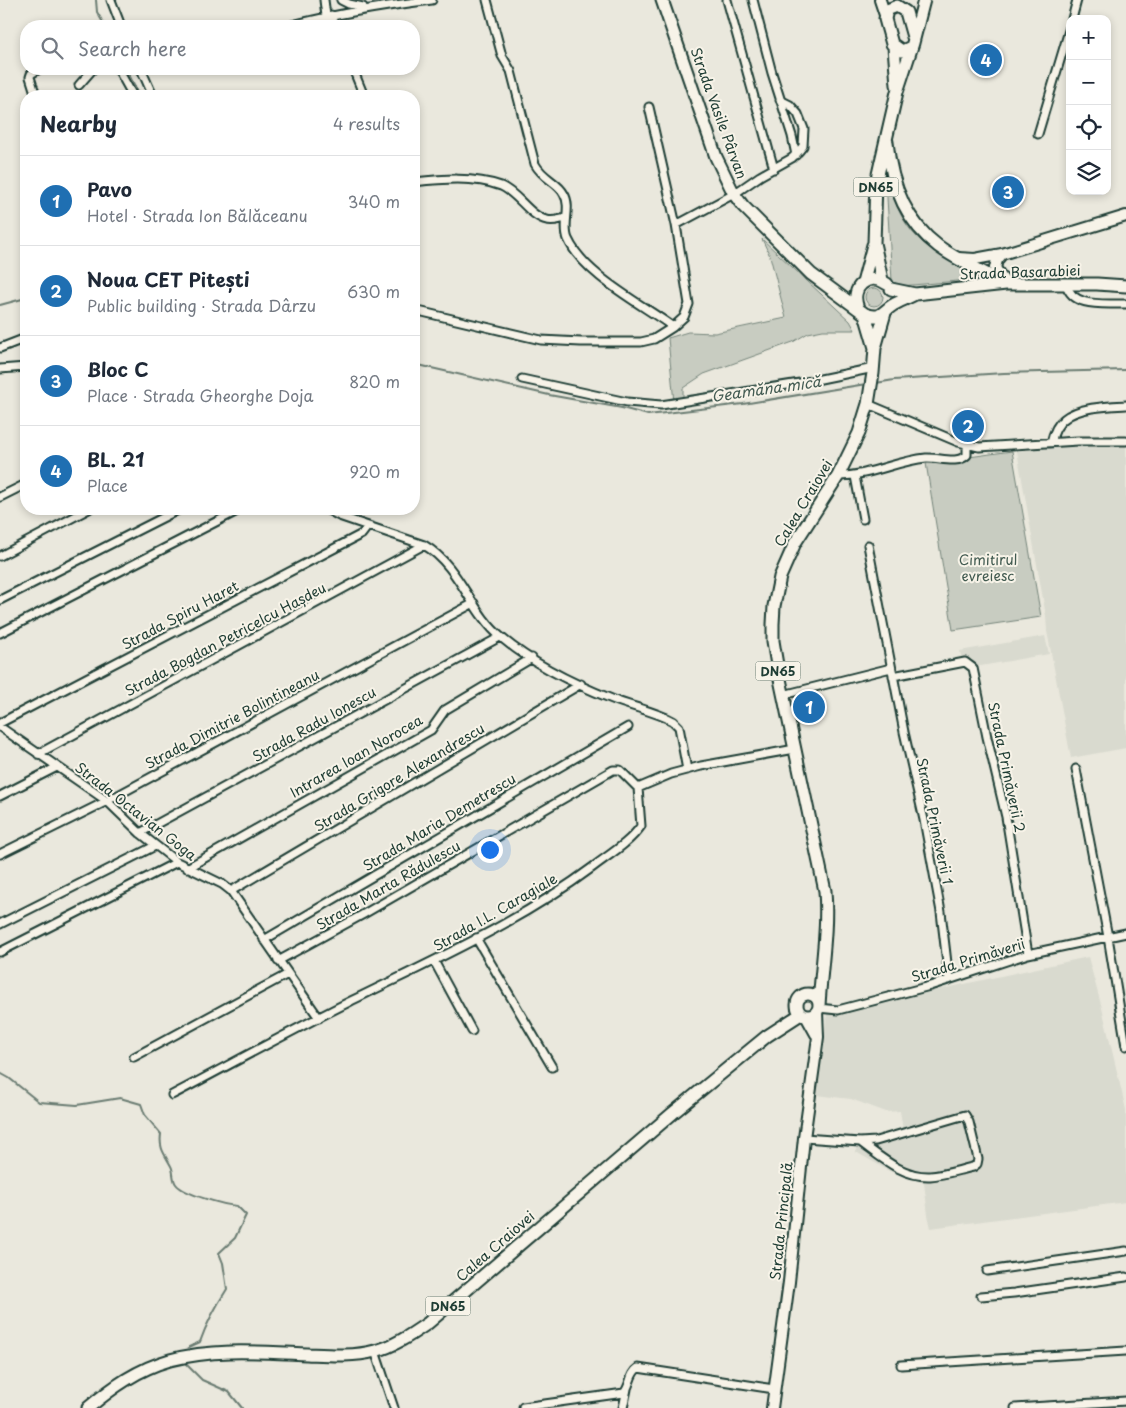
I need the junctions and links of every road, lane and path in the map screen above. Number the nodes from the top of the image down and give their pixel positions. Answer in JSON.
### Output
{"nodes":[{"id":1,"x":111,"y":0,"type":"edge"},
{"id":2,"x":324,"y":0,"type":"edge"},
{"id":3,"x":341,"y":0,"type":"edge"},
{"id":4,"x":432,"y":0,"type":"edge"},
{"id":5,"x":487,"y":0,"type":"edge"},
{"id":6,"x":662,"y":0,"type":"edge"},
{"id":7,"x":727,"y":0,"type":"edge"},
{"id":8,"x":753,"y":0,"type":"edge"},
{"id":9,"x":880,"y":0,"type":"edge"},
{"id":10,"x":924,"y":0,"type":"edge"},
{"id":11,"x":1077,"y":0,"type":"edge"},
{"id":12,"x":899,"y":3,"type":"edge"},
{"id":13,"x":368,"y":8,"type":"junction"},
{"id":14,"x":885,"y":15,"type":"junction"},
{"id":15,"x":1073,"y":15,"type":"edge"},
{"id":16,"x":328,"y":16,"type":"junction"},
{"id":17,"x":119,"y":20,"type":"edge"},
{"id":18,"x":312,"y":20,"type":"edge"},
{"id":19,"x":331,"y":20,"type":"edge"},
{"id":20,"x":1066,"y":40,"type":"edge"},
{"id":21,"x":912,"y":43,"type":"junction"},
{"id":22,"x":894,"y":47,"type":"junction"},
{"id":23,"x":31,"y":75,"type":"edge"},
{"id":24,"x":87,"y":75,"type":"edge"},
{"id":25,"x":121,"y":75,"type":"edge"},
{"id":26,"x":144,"y":75,"type":"edge"},
{"id":27,"x":355,"y":75,"type":"edge"},
{"id":28,"x":78,"y":85,"type":"dead end"},
{"id":29,"x":34,"y":90,"type":"edge"},
{"id":30,"x":130,"y":90,"type":"edge"},
{"id":31,"x":150,"y":90,"type":"edge"},
{"id":32,"x":362,"y":90,"type":"edge"},
{"id":33,"x":897,"y":92,"type":"junction"},
{"id":34,"x":780,"y":100,"type":"junction"},
{"id":35,"x":649,"y":107,"type":"dead end"},
{"id":36,"x":887,"y":130,"type":"junction"},
{"id":37,"x":1038,"y":134,"type":"dead end"},
{"id":38,"x":796,"y":155,"type":"junction"},
{"id":39,"x":774,"y":169,"type":"junction"},
{"id":40,"x":420,"y":181,"type":"edge"},
{"id":41,"x":734,"y":194,"type":"junction"},
{"id":42,"x":1126,"y":216,"type":"edge"},
{"id":43,"x":566,"y":218,"type":"junction"},
{"id":44,"x":676,"y":225,"type":"junction"},
{"id":45,"x":874,"y":244,"type":"junction"},
{"id":46,"x":1002,"y":254,"type":"junction"},
{"id":47,"x":986,"y":257,"type":"junction"},
{"id":48,"x":958,"y":258,"type":"junction"},
{"id":49,"x":978,"y":268,"type":"junction"},
{"id":50,"x":882,"y":280,"type":"junction"},
{"id":51,"x":1006,"y":284,"type":"junction"},
{"id":52,"x":1066,"y":284,"type":"junction"},
{"id":53,"x":861,"y":285,"type":"junction"},
{"id":54,"x":979,"y":286,"type":"junction"},
{"id":55,"x":1126,"y":286,"type":"edge"},
{"id":56,"x":829,"y":288,"type":"junction"},
{"id":57,"x":891,"y":289,"type":"junction"},
{"id":58,"x":916,"y":294,"type":"junction"},
{"id":59,"x":1126,"y":304,"type":"edge"},
{"id":60,"x":888,"y":310,"type":"junction"},
{"id":61,"x":420,"y":311,"type":"edge"},
{"id":62,"x":862,"y":311,"type":"junction"},
{"id":63,"x":673,"y":328,"type":"junction"},
{"id":64,"x":20,"y":340,"type":"edge"},
{"id":65,"x":0,"y":348,"type":"edge"},
{"id":66,"x":875,"y":348,"type":"junction"},
{"id":67,"x":20,"y":367,"type":"edge"},
{"id":68,"x":0,"y":369,"type":"edge"},
{"id":69,"x":873,"y":371,"type":"junction"},
{"id":70,"x":522,"y":379,"type":"dead end"},
{"id":71,"x":868,"y":404,"type":"junction"},
{"id":72,"x":1126,"y":405,"type":"edge"},
{"id":73,"x":1126,"y":442,"type":"edge"},
{"id":74,"x":1050,"y":443,"type":"junction"},
{"id":75,"x":967,"y":444,"type":"junction"},
{"id":76,"x":838,"y":476,"type":"junction"},
{"id":77,"x":855,"y":476,"type":"junction"},
{"id":78,"x":20,"y":487,"type":"edge"},
{"id":79,"x":0,"y":497,"type":"edge"},
{"id":80,"x":78,"y":515,"type":"edge"},
{"id":81,"x":168,"y":515,"type":"edge"},
{"id":82,"x":229,"y":515,"type":"edge"},
{"id":83,"x":337,"y":515,"type":"edge"},
{"id":84,"x":863,"y":519,"type":"dead end"},
{"id":85,"x":368,"y":526,"type":"junction"},
{"id":86,"x":424,"y":545,"type":"junction"},
{"id":87,"x":868,"y":545,"type":"dead end"},
{"id":88,"x":0,"y":556,"type":"edge"},
{"id":89,"x":0,"y":600,"type":"edge"},
{"id":90,"x":474,"y":603,"type":"junction"},
{"id":91,"x":0,"y":633,"type":"edge"},
{"id":92,"x":500,"y":637,"type":"junction"},
{"id":93,"x":532,"y":658,"type":"junction"},
{"id":94,"x":892,"y":668,"type":"junction"},
{"id":95,"x":893,"y":676,"type":"junction"},
{"id":96,"x":580,"y":684,"type":"junction"},
{"id":97,"x":784,"y":694,"type":"junction"},
{"id":98,"x":0,"y":723,"type":"edge"},
{"id":99,"x":0,"y":727,"type":"edge"},
{"id":100,"x":628,"y":727,"type":"dead end"},
{"id":101,"x":795,"y":749,"type":"junction"},
{"id":102,"x":38,"y":754,"type":"junction"},
{"id":103,"x":57,"y":767,"type":"junction"},
{"id":104,"x":1076,"y":769,"type":"dead end"},
{"id":105,"x":687,"y":770,"type":"junction"},
{"id":106,"x":638,"y":788,"type":"junction"},
{"id":107,"x":0,"y":796,"type":"edge"},
{"id":108,"x":107,"y":802,"type":"junction"},
{"id":109,"x":140,"y":833,"type":"junction"},
{"id":110,"x":155,"y":846,"type":"junction"},
{"id":111,"x":0,"y":854,"type":"edge"},
{"id":112,"x":177,"y":862,"type":"junction"},
{"id":113,"x":187,"y":868,"type":"junction"},
{"id":114,"x":231,"y":891,"type":"junction"},
{"id":115,"x":0,"y":924,"type":"edge"},
{"id":116,"x":1126,"y":933,"type":"edge"},
{"id":117,"x":1108,"y":937,"type":"junction"},
{"id":118,"x":476,"y":938,"type":"junction"},
{"id":119,"x":264,"y":940,"type":"junction"},
{"id":120,"x":0,"y":952,"type":"edge"},
{"id":121,"x":1028,"y":954,"type":"junction"},
{"id":122,"x":278,"y":961,"type":"junction"},
{"id":123,"x":434,"y":961,"type":"junction"},
{"id":124,"x":821,"y":970,"type":"junction"},
{"id":125,"x":288,"y":974,"type":"junction"},
{"id":126,"x":949,"y":980,"type":"junction"},
{"id":127,"x":800,"y":998,"type":"junction"},
{"id":128,"x":812,"y":1011,"type":"junction"},
{"id":129,"x":319,"y":1018,"type":"junction"},
{"id":130,"x":472,"y":1032,"type":"dead end"},
{"id":131,"x":766,"y":1036,"type":"junction"},
{"id":132,"x":1126,"y":1046,"type":"edge"},
{"id":133,"x":134,"y":1057,"type":"dead end"},
{"id":134,"x":552,"y":1067,"type":"dead end"},
{"id":135,"x":172,"y":1095,"type":"dead end"},
{"id":136,"x":804,"y":1138,"type":"junction"},
{"id":137,"x":860,"y":1142,"type":"junction"},
{"id":138,"x":1126,"y":1251,"type":"edge"},
{"id":139,"x":987,"y":1271,"type":"dead end"},
{"id":140,"x":1126,"y":1277,"type":"edge"},
{"id":141,"x":980,"y":1296,"type":"dead end"},
{"id":142,"x":375,"y":1351,"type":"junction"},
{"id":143,"x":1126,"y":1351,"type":"edge"},
{"id":144,"x":901,"y":1365,"type":"dead end"},
{"id":145,"x":627,"y":1389,"type":"junction"},
{"id":146,"x":774,"y":1389,"type":"junction"},
{"id":147,"x":1126,"y":1400,"type":"edge"},
{"id":148,"x":1092,"y":1406,"type":"edge"},
{"id":149,"x":523,"y":1407,"type":"edge"},
{"id":150,"x":88,"y":1408,"type":"edge"},
{"id":151,"x":394,"y":1408,"type":"edge"},
{"id":152,"x":623,"y":1408,"type":"edge"},
{"id":153,"x":772,"y":1408,"type":"edge"},
{"id":154,"x":1014,"y":1408,"type":"edge"}],
"edges":[{"from":1,"to":17,"type":"street"},
{"from":2,"to":16,"type":"street"},
{"from":3,"to":13,"type":"street"},
{"from":4,"to":13,"type":"street"},
{"from":5,"to":43,"type":"street"},
{"from":6,"to":41,"type":"main road","name":"Strada Vasile Pârvan"},
{"from":7,"to":39,"type":"street"},
{"from":8,"to":34,"type":"street"},
{"from":9,"to":14,"type":"main road"},
{"from":10,"to":21,"type":"main road","number":"DN65"},
{"from":11,"to":15,"type":"street"},
{"from":12,"to":14,"type":"main road"},
{"from":12,"to":21,"type":"main road"},
{"from":13,"to":16,"type":"street"},
{"from":14,"to":22,"type":"main road"},
{"from":16,"to":18,"type":"street"},
{"from":16,"to":19,"type":"street"},
{"from":20,"to":37,"type":"street"},
{"from":21,"to":22,"type":"main road"},
{"from":21,"to":33,"type":"main road","number":"DN65"},
{"from":22,"to":33,"type":"main road","number":"DN65"},
{"from":23,"to":29,"type":"street"},
{"from":24,"to":28,"type":"street"},
{"from":25,"to":30,"type":"street"},
{"from":26,"to":31,"type":"street"},
{"from":27,"to":32,"type":"street"},
{"from":33,"to":36,"type":"main road","number":"DN65"},
{"from":34,"to":38,"type":"street"},
{"from":34,"to":38,"type":"street"},
{"from":35,"to":44,"type":"street"},
{"from":36,"to":45,"type":"main road","number":"DN65"},
{"from":36,"to":48,"type":"main road"},
{"from":38,"to":39,"type":"street"},
{"from":39,"to":41,"type":"street"},
{"from":40,"to":43,"type":"street"},
{"from":41,"to":44,"type":"street"},
{"from":41,"to":56,"type":"main road","name":"Strada Vasile Pârvan"},
{"from":42,"to":46,"type":"main road"},
{"from":43,"to":63,"type":"street"},
{"from":44,"to":63,"type":"street"},
{"from":45,"to":50,"type":"main road"},
{"from":45,"to":53,"type":"main road"},
{"from":46,"to":47,"type":"main road"},
{"from":46,"to":51,"type":"main road"},
{"from":47,"to":48,"type":"main road"},
{"from":47,"to":49,"type":"main road"},
{"from":48,"to":49,"type":"main road"},
{"from":49,"to":51,"type":"main road"},
{"from":49,"to":54,"type":"main road"},
{"from":50,"to":53,"type":"main road"},
{"from":50,"to":57,"type":"main road"},
{"from":51,"to":52,"type":"main road","name":"Strada Basarabiei"},
{"from":51,"to":54,"type":"main road","name":"Strada Basarabiei"},
{"from":52,"to":55,"type":"main road","name":"Strada Basarabiei"},
{"from":52,"to":59,"type":"street"},
{"from":53,"to":56,"type":"main road"},
{"from":53,"to":62,"type":"main road"},
{"from":54,"to":58,"type":"main road","name":"Strada Basarabiei"},
{"from":56,"to":62,"type":"main road","name":"Strada Vasile Pârvan"},
{"from":57,"to":58,"type":"main road"},
{"from":57,"to":60,"type":"main road"},
{"from":58,"to":60,"type":"main road"},
{"from":60,"to":62,"type":"main road"},
{"from":60,"to":66,"type":"main road"},
{"from":61,"to":63,"type":"street"},
{"from":62,"to":66,"type":"main road"},
{"from":64,"to":65,"type":"street"},
{"from":66,"to":69,"type":"main road","name":"Calea Craiovei","number":"DN65"},
{"from":67,"to":68,"type":"street"},
{"from":69,"to":70,"type":"street"},
{"from":69,"to":71,"type":"main road","name":"Calea Craiovei","number":"DN65"},
{"from":71,"to":75,"type":"street"},
{"from":71,"to":76,"type":"main road","name":"Calea Craiovei","number":"DN65"},
{"from":72,"to":74,"type":"street"},
{"from":73,"to":74,"type":"street"},
{"from":74,"to":75,"type":"street"},
{"from":75,"to":77,"type":"street"},
{"from":76,"to":77,"type":"street"},
{"from":76,"to":97,"type":"main road","name":"Calea Craiovei","number":"DN65"},
{"from":77,"to":84,"type":"street"},
{"from":78,"to":79,"type":"street"},
{"from":80,"to":88,"type":"street"},
{"from":81,"to":89,"type":"street"},
{"from":82,"to":91,"type":"street"},
{"from":83,"to":85,"type":"street"},
{"from":85,"to":86,"type":"street"},
{"from":85,"to":98,"type":"street","name":"Strada Spiru Haret"},
{"from":86,"to":90,"type":"street"},
{"from":86,"to":102,"type":"street","name":"Strada Bogdan Petricelcu Hașdeu"},
{"from":87,"to":94,"type":"street","name":"Strada Primăverii 1"},
{"from":90,"to":92,"type":"street"},
{"from":90,"to":108,"type":"street","name":"Strada Dimitrie Bolintineanu"},
{"from":92,"to":93,"type":"street"},
{"from":92,"to":109,"type":"street","name":"Strada Radu Ionescu"},
{"from":93,"to":96,"type":"street"},
{"from":93,"to":113,"type":"street","name":"Intrarea Ioan Norocea"},
{"from":94,"to":95,"type":"street","name":"Strada Primăverii 1"},
{"from":94,"to":97,"type":"street"},
{"from":95,"to":121,"type":"street","name":"Strada Primăverii 2"},
{"from":95,"to":126,"type":"street","name":"Strada Primăverii 1"},
{"from":96,"to":105,"type":"street"},
{"from":96,"to":114,"type":"street","name":"Strada Grigore Alexandrescu"},
{"from":97,"to":101,"type":"main road","name":"Calea Craiovei","number":"DN65"},
{"from":99,"to":102,"type":"street","name":"Strada Octavian Goga"},
{"from":100,"to":119,"type":"street","name":"Strada Maria Demetrescu"},
{"from":101,"to":105,"type":"street"},
{"from":101,"to":124,"type":"main road","name":"Calea Craiovei","number":"DN65"},
{"from":102,"to":103,"type":"street","name":"Strada Octavian Goga"},
{"from":103,"to":107,"type":"street"},
{"from":103,"to":108,"type":"street","name":"Strada Octavian Goga"},
{"from":104,"to":117,"type":"street"},
{"from":105,"to":106,"type":"street"},
{"from":106,"to":118,"type":"street","name":"Strada I.L. Caragiale"},
{"from":106,"to":122,"type":"street","name":"Strada Marta Rădulescu"},
{"from":108,"to":109,"type":"street","name":"Strada Octavian Goga"},
{"from":108,"to":111,"type":"street","name":"Strada Dimitrie Bolintineanu"},
{"from":109,"to":110,"type":"street","name":"Strada Octavian Goga"},
{"from":110,"to":112,"type":"street","name":"Strada Octavian Goga"},
{"from":110,"to":115,"type":"street"},
{"from":112,"to":113,"type":"street","name":"Strada Octavian Goga"},
{"from":112,"to":120,"type":"street"},
{"from":113,"to":114,"type":"street","name":"Strada Octavian Goga"},
{"from":114,"to":119,"type":"street","name":"Strada Octavian Goga"},
{"from":116,"to":117,"type":"street","name":"Strada Primăverii"},
{"from":117,"to":121,"type":"street","name":"Strada Primăverii"},
{"from":117,"to":132,"type":"street"},
{"from":118,"to":123,"type":"street","name":"Strada I.L. Caragiale"},
{"from":118,"to":134,"type":"street"},
{"from":119,"to":122,"type":"street","name":"Strada Octavian Goga"},
{"from":121,"to":126,"type":"street","name":"Strada Primăverii"},
{"from":122,"to":125,"type":"street","name":"Strada Octavian Goga"},
{"from":123,"to":129,"type":"street","name":"Strada I.L. Caragiale"},
{"from":123,"to":130,"type":"street"},
{"from":124,"to":127,"type":"main road","name":"Calea Craiovei","number":"DN65"},
{"from":124,"to":128,"type":"main road","name":"Calea Craiovei","number":"DN65"},
{"from":125,"to":129,"type":"street","name":"Strada Octavian Goga"},
{"from":125,"to":133,"type":"street"},
{"from":126,"to":128,"type":"street","name":"Strada Primăverii"},
{"from":127,"to":128,"type":"main road"},
{"from":127,"to":128,"type":"main road"},
{"from":127,"to":131,"type":"main road","name":"Calea Craiovei","number":"DN65"},
{"from":128,"to":131,"type":"main road","name":"Calea Craiovei","number":"DN65"},
{"from":128,"to":136,"type":"main road","name":"Strada Principală"},
{"from":129,"to":135,"type":"street","name":"Strada I.L. Caragiale"},
{"from":131,"to":142,"type":"main road","name":"Calea Craiovei","number":"DN65"},
{"from":136,"to":137,"type":"street"},
{"from":136,"to":146,"type":"main road","name":"Strada Principală"},
{"from":137,"to":137,"type":"street"},
{"from":138,"to":139,"type":"street"},
{"from":140,"to":141,"type":"street"},
{"from":142,"to":150,"type":"main road","name":"Calea Craiovei","number":"DN65"},
{"from":142,"to":151,"type":"street"},
{"from":143,"to":144,"type":"street"},
{"from":145,"to":146,"type":"street"},
{"from":145,"to":149,"type":"street"},
{"from":145,"to":152,"type":"street"},
{"from":146,"to":153,"type":"main road","name":"Strada Principală"},
{"from":147,"to":148,"type":"street"},
{"from":148,"to":154,"type":"street"}]}
